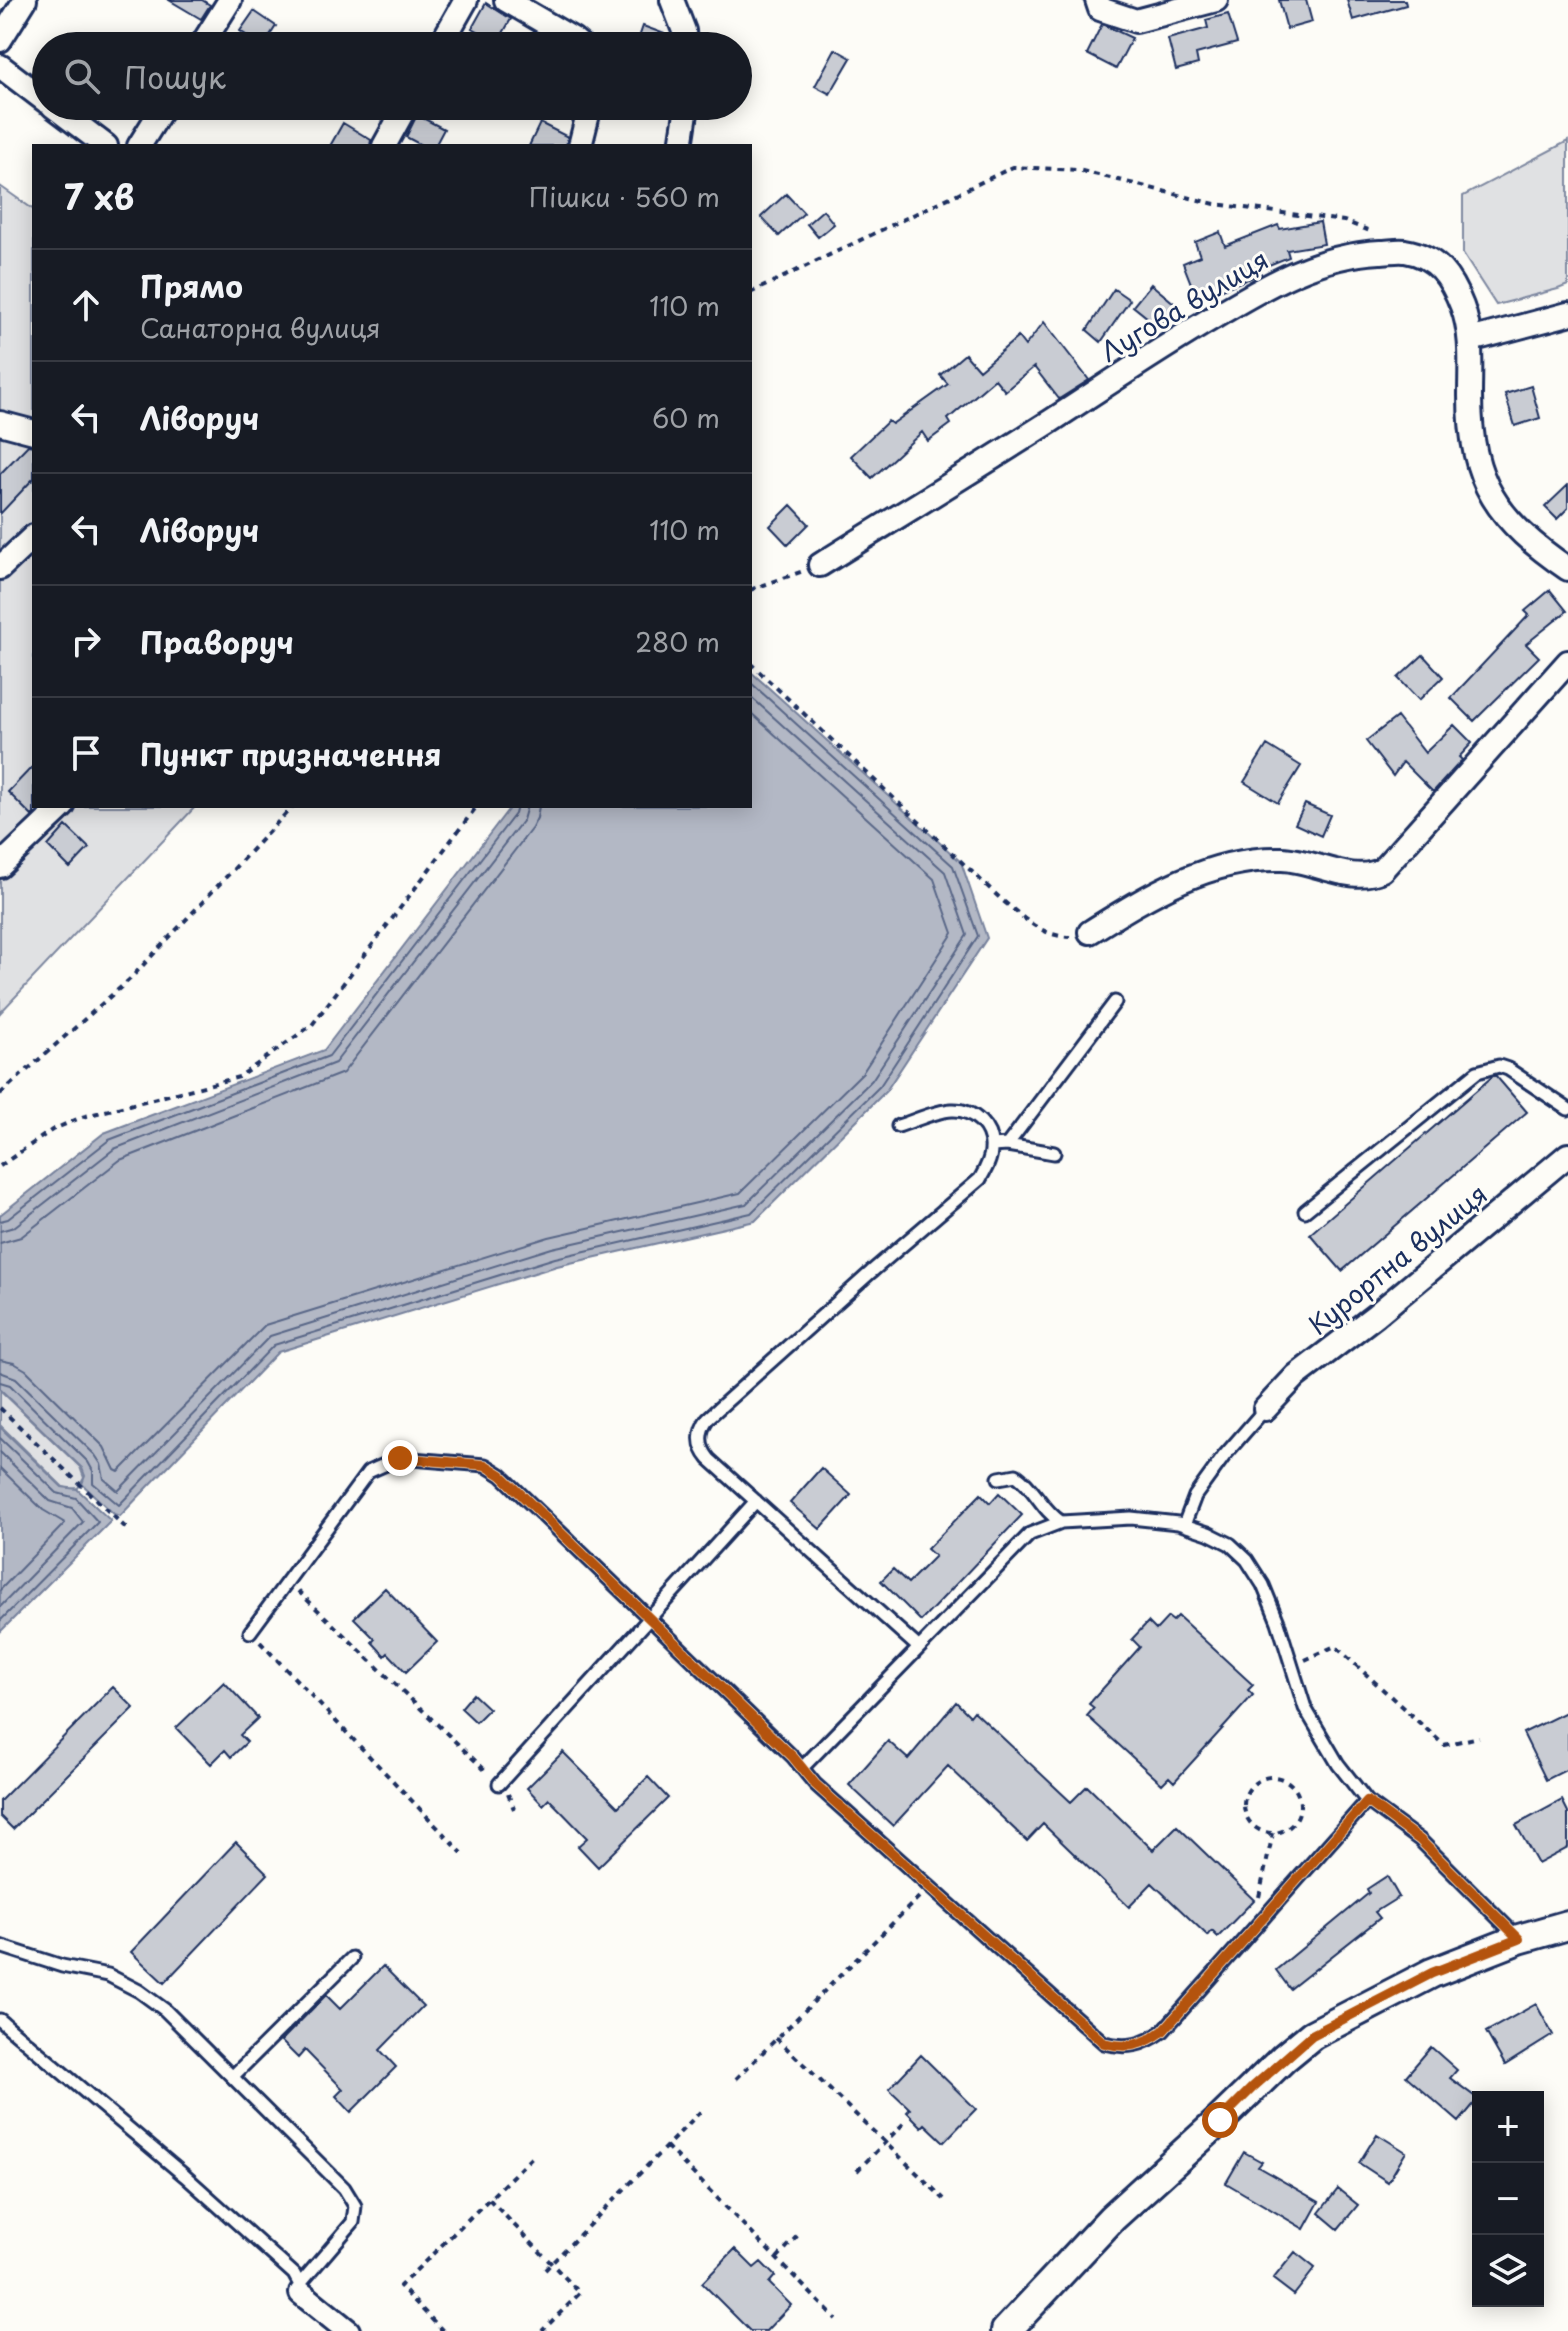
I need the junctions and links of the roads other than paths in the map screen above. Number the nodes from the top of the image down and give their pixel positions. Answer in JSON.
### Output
{"nodes":[{"id":1,"x":25,"y":0,"type":"edge"},
{"id":2,"x":230,"y":0,"type":"edge"},
{"id":3,"x":466,"y":0,"type":"edge"},
{"id":4,"x":506,"y":0,"type":"edge"},
{"id":5,"x":672,"y":0,"type":"edge"},
{"id":6,"x":1216,"y":0,"type":"edge"},
{"id":7,"x":1095,"y":3,"type":"edge"},
{"id":8,"x":210,"y":32,"type":"edge"},
{"id":9,"x":448,"y":32,"type":"edge"},
{"id":10,"x":561,"y":32,"type":"edge"},
{"id":11,"x":684,"y":32,"type":"edge"},
{"id":12,"x":0,"y":40,"type":"edge"},
{"id":13,"x":0,"y":66,"type":"edge"},
{"id":14,"x":32,"y":90,"type":"edge"},
{"id":15,"x":72,"y":120,"type":"edge"},
{"id":16,"x":155,"y":120,"type":"edge"},
{"id":17,"x":398,"y":120,"type":"edge"},
{"id":18,"x":586,"y":120,"type":"edge"},
{"id":19,"x":685,"y":120,"type":"edge"},
{"id":20,"x":103,"y":144,"type":"edge"},
{"id":21,"x":140,"y":144,"type":"edge"},
{"id":22,"x":385,"y":144,"type":"edge"},
{"id":23,"x":580,"y":144,"type":"edge"},
{"id":24,"x":681,"y":144,"type":"edge"},
{"id":25,"x":1568,"y":314,"type":"edge"},
{"id":26,"x":1470,"y":340,"type":"junction"},
{"id":27,"x":0,"y":423,"type":"edge"},
{"id":28,"x":32,"y":431,"type":"edge"},
{"id":29,"x":32,"y":538,"type":"edge"},
{"id":30,"x":820,"y":565,"type":"road end"},
{"id":31,"x":0,"y":568,"type":"edge"},
{"id":32,"x":1568,"y":569,"type":"edge"},
{"id":33,"x":1568,"y":662,"type":"edge"},
{"id":34,"x":61,"y":808,"type":"edge"},
{"id":35,"x":0,"y":866,"type":"edge"},
{"id":36,"x":1090,"y":932,"type":"road end"},
{"id":37,"x":1115,"y":1002,"type":"dead end"},
{"id":38,"x":1568,"y":1109,"type":"edge"},
{"id":39,"x":898,"y":1126,"type":"dead end"},
{"id":40,"x":1007,"y":1145,"type":"junction"},
{"id":41,"x":992,"y":1146,"type":"junction"},
{"id":42,"x":1054,"y":1153,"type":"dead end"},
{"id":43,"x":1568,"y":1155,"type":"edge"},
{"id":44,"x":1305,"y":1211,"type":"dead end"},
{"id":45,"x":1265,"y":1409,"type":"joint"},
{"id":46,"x":999,"y":1478,"type":"dead end"},
{"id":47,"x":756,"y":1501,"type":"junction"},
{"id":48,"x":1061,"y":1522,"type":"junction"},
{"id":49,"x":1184,"y":1525,"type":"junction"},
{"id":50,"x":648,"y":1618,"type":"junction"},
{"id":51,"x":250,"y":1632,"type":"road end"},
{"id":52,"x":918,"y":1647,"type":"junction"},
{"id":53,"x":802,"y":1768,"type":"junction"},
{"id":54,"x":499,"y":1784,"type":"road end"},
{"id":55,"x":1367,"y":1801,"type":"junction"},
{"id":56,"x":1568,"y":1925,"type":"edge"},
{"id":57,"x":1519,"y":1939,"type":"junction"},
{"id":58,"x":0,"y":1946,"type":"edge"},
{"id":59,"x":352,"y":1958,"type":"dead end"},
{"id":60,"x":0,"y":2020,"type":"edge"},
{"id":61,"x":233,"y":2076,"type":"junction"},
{"id":62,"x":301,"y":2288,"type":"junction"},
{"id":63,"x":348,"y":2331,"type":"edge"},
{"id":64,"x":1006,"y":2331,"type":"edge"}],
"edges":[{"from":1,"to":12,"type":"street"},
{"from":2,"to":8,"type":"street"},
{"from":3,"to":9,"type":"street"},
{"from":4,"to":10,"type":"street"},
{"from":5,"to":11,"type":"street"},
{"from":6,"to":7,"type":"street"},
{"from":13,"to":14,"type":"street"},
{"from":15,"to":20,"type":"street"},
{"from":16,"to":21,"type":"street"},
{"from":17,"to":22,"type":"street"},
{"from":18,"to":23,"type":"street"},
{"from":19,"to":24,"type":"street"},
{"from":25,"to":26,"type":"street"},
{"from":26,"to":30,"type":"street","name":"Лугова вулиця"},
{"from":26,"to":32,"type":"street"},
{"from":27,"to":28,"type":"street"},
{"from":29,"to":31,"type":"street"},
{"from":33,"to":36,"type":"street"},
{"from":34,"to":35,"type":"street"},
{"from":37,"to":40,"type":"lane"},
{"from":38,"to":44,"type":"lane"},
{"from":39,"to":41,"type":"lane"},
{"from":40,"to":41,"type":"lane"},
{"from":40,"to":42,"type":"lane"},
{"from":41,"to":47,"type":"lane"},
{"from":43,"to":45,"type":"street","name":"Курортна вулиця"},
{"from":45,"to":49,"type":"lane"},
{"from":46,"to":48,"type":"lane"},
{"from":47,"to":50,"type":"lane"},
{"from":47,"to":52,"type":"lane"},
{"from":48,"to":49,"type":"lane"},
{"from":48,"to":52,"type":"lane"},
{"from":49,"to":55,"type":"lane"},
{"from":50,"to":51,"type":"lane"},
{"from":50,"to":53,"type":"lane"},
{"from":50,"to":54,"type":"lane"},
{"from":52,"to":53,"type":"lane"},
{"from":53,"to":55,"type":"lane"},
{"from":55,"to":57,"type":"lane"},
{"from":56,"to":57,"type":"street"},
{"from":57,"to":64,"type":"street"},
{"from":58,"to":61,"type":"lane"},
{"from":59,"to":61,"type":"lane"},
{"from":60,"to":62,"type":"lane"},
{"from":61,"to":62,"type":"lane"},
{"from":62,"to":63,"type":"street"}]}
